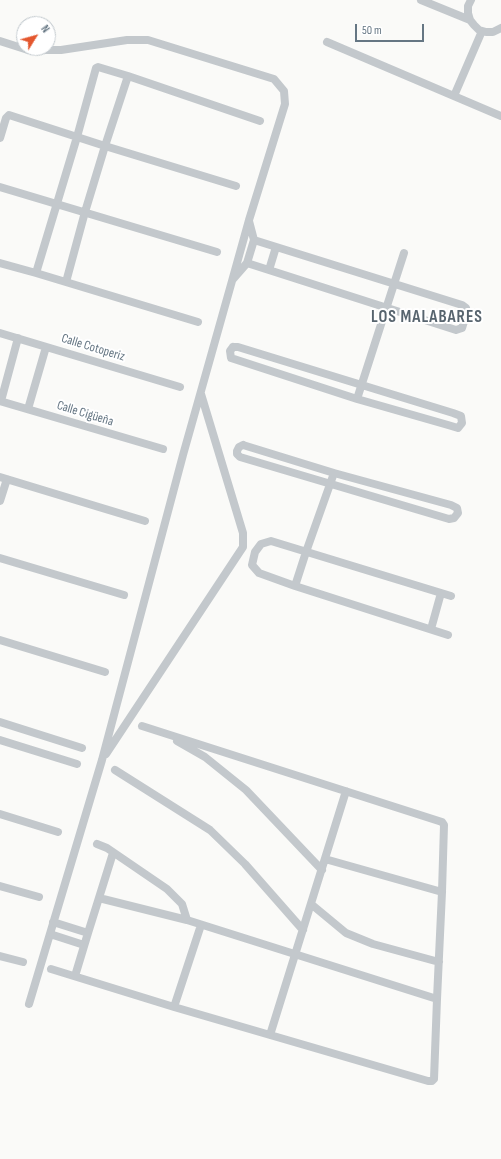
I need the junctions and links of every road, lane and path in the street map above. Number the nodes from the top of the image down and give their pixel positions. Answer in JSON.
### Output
{"nodes":[{"id":1,"x":421,"y":0,"type":"edge"},
{"id":2,"x":471,"y":0,"type":"edge"},
{"id":3,"x":470,"y":20,"type":"junction"},
{"id":4,"x":501,"y":29,"type":"edge"},
{"id":5,"x":482,"y":31,"type":"junction"},
{"id":6,"x":0,"y":42,"type":"edge"},
{"id":7,"x":328,"y":42,"type":"dead end"},
{"id":8,"x":128,"y":76,"type":"junction"},
{"id":9,"x":454,"y":96,"type":"junction"},
{"id":10,"x":501,"y":116,"type":"edge"},
{"id":11,"x":260,"y":121,"type":"dead end"},
{"id":12,"x":77,"y":137,"type":"junction"},
{"id":13,"x":0,"y":138,"type":"edge"},
{"id":14,"x":105,"y":146,"type":"junction"},
{"id":15,"x":236,"y":186,"type":"dead end"},
{"id":16,"x":0,"y":187,"type":"edge"},
{"id":17,"x":57,"y":204,"type":"junction"},
{"id":18,"x":85,"y":212,"type":"junction"},
{"id":19,"x":248,"y":220,"type":"junction"},
{"id":20,"x":254,"y":240,"type":"junction"},
{"id":21,"x":276,"y":247,"type":"junction"},
{"id":22,"x":217,"y":252,"type":"dead end"},
{"id":23,"x":404,"y":253,"type":"dead end"},
{"id":24,"x":0,"y":263,"type":"edge"},
{"id":25,"x":247,"y":263,"type":"junction"},
{"id":26,"x":269,"y":270,"type":"junction"},
{"id":27,"x":36,"y":273,"type":"junction"},
{"id":28,"x":232,"y":281,"type":"junction"},
{"id":29,"x":66,"y":282,"type":"junction"},
{"id":30,"x":394,"y":284,"type":"junction"},
{"id":31,"x":386,"y":308,"type":"junction"},
{"id":32,"x":198,"y":322,"type":"dead end"},
{"id":33,"x":0,"y":333,"type":"edge"},
{"id":34,"x":18,"y":338,"type":"junction"},
{"id":35,"x":46,"y":347,"type":"junction"},
{"id":36,"x":362,"y":384,"type":"junction"},
{"id":37,"x":180,"y":387,"type":"dead end"},
{"id":38,"x":200,"y":393,"type":"junction"},
{"id":39,"x":357,"y":399,"type":"junction"},
{"id":40,"x":0,"y":401,"type":"edge"},
{"id":41,"x":28,"y":409,"type":"junction"},
{"id":42,"x":163,"y":449,"type":"dead end"},
{"id":43,"x":334,"y":473,"type":"junction"},
{"id":44,"x":3,"y":478,"type":"edge"},
{"id":45,"x":330,"y":484,"type":"junction"},
{"id":46,"x":0,"y":501,"type":"edge"},
{"id":47,"x":145,"y":521,"type":"dead end"},
{"id":48,"x":243,"y":547,"type":"junction"},
{"id":49,"x":306,"y":552,"type":"junction"},
{"id":50,"x":255,"y":553,"type":"junction"},
{"id":51,"x":0,"y":558,"type":"edge"},
{"id":52,"x":295,"y":586,"type":"junction"},
{"id":53,"x":441,"y":593,"type":"junction"},
{"id":54,"x":124,"y":595,"type":"dead end"},
{"id":55,"x":451,"y":596,"type":"dead end"},
{"id":56,"x":431,"y":630,"type":"junction"},
{"id":57,"x":448,"y":635,"type":"dead end"},
{"id":58,"x":0,"y":640,"type":"edge"},
{"id":59,"x":104,"y":672,"type":"dead end"},
{"id":60,"x":0,"y":722,"type":"edge"},
{"id":61,"x":142,"y":726,"type":"dead end"},
{"id":62,"x":163,"y":733,"type":"junction"},
{"id":63,"x":0,"y":740,"type":"edge"},
{"id":64,"x":82,"y":748,"type":"dead end"},
{"id":65,"x":102,"y":760,"type":"junction"},
{"id":66,"x":77,"y":764,"type":"dead end"},
{"id":67,"x":115,"y":770,"type":"dead end"},
{"id":68,"x":346,"y":791,"type":"junction"},
{"id":69,"x":0,"y":814,"type":"edge"},
{"id":70,"x":58,"y":832,"type":"dead end"},
{"id":71,"x":97,"y":844,"type":"dead end"},
{"id":72,"x":113,"y":853,"type":"junction"},
{"id":73,"x":325,"y":859,"type":"junction"},
{"id":74,"x":322,"y":870,"type":"junction"},
{"id":75,"x":0,"y":886,"type":"edge"},
{"id":76,"x":442,"y":892,"type":"junction"},
{"id":77,"x":39,"y":898,"type":"dead end"},
{"id":78,"x":99,"y":898,"type":"junction"},
{"id":79,"x":311,"y":904,"type":"junction"},
{"id":80,"x":188,"y":920,"type":"junction"},
{"id":81,"x":53,"y":922,"type":"junction"},
{"id":82,"x":201,"y":925,"type":"junction"},
{"id":83,"x":303,"y":930,"type":"junction"},
{"id":84,"x":88,"y":933,"type":"junction"},
{"id":85,"x":50,"y":934,"type":"junction"},
{"id":86,"x":84,"y":945,"type":"junction"},
{"id":87,"x":295,"y":954,"type":"junction"},
{"id":88,"x":0,"y":956,"type":"edge"},
{"id":89,"x":22,"y":962,"type":"dead end"},
{"id":90,"x":438,"y":962,"type":"junction"},
{"id":91,"x":51,"y":969,"type":"dead end"},
{"id":92,"x":75,"y":976,"type":"junction"},
{"id":93,"x":436,"y":999,"type":"junction"},
{"id":94,"x":28,"y":1004,"type":"dead end"},
{"id":95,"x":174,"y":1007,"type":"junction"},
{"id":96,"x":270,"y":1035,"type":"junction"}],
"edges":[{"from":1,"to":3,"type":"street"},
{"from":2,"to":3,"type":"street"},
{"from":3,"to":5,"type":"street"},
{"from":4,"to":5,"type":"street"},
{"from":5,"to":9,"type":"street"},
{"from":6,"to":19,"type":"street"},
{"from":7,"to":9,"type":"street"},
{"from":8,"to":11,"type":"street"},
{"from":8,"to":12,"type":"street"},
{"from":8,"to":14,"type":"street"},
{"from":9,"to":10,"type":"street"},
{"from":12,"to":13,"type":"street"},
{"from":12,"to":14,"type":"street"},
{"from":12,"to":17,"type":"street"},
{"from":14,"to":15,"type":"street"},
{"from":14,"to":18,"type":"street"},
{"from":16,"to":17,"type":"street"},
{"from":17,"to":18,"type":"street"},
{"from":17,"to":27,"type":"street"},
{"from":18,"to":22,"type":"street"},
{"from":18,"to":29,"type":"street"},
{"from":19,"to":20,"type":"street"},
{"from":19,"to":28,"type":"street"},
{"from":20,"to":21,"type":"street"},
{"from":20,"to":25,"type":"street"},
{"from":21,"to":26,"type":"street"},
{"from":21,"to":30,"type":"street"},
{"from":23,"to":30,"type":"street"},
{"from":24,"to":27,"type":"street"},
{"from":25,"to":26,"type":"street"},
{"from":25,"to":28,"type":"street"},
{"from":26,"to":31,"type":"street"},
{"from":27,"to":29,"type":"street"},
{"from":28,"to":38,"type":"street"},
{"from":29,"to":32,"type":"street"},
{"from":30,"to":31,"type":"street"},
{"from":30,"to":31,"type":"street"},
{"from":31,"to":36,"type":"street"},
{"from":33,"to":34,"type":"street","name":"Calle Cotoperiz"},
{"from":34,"to":35,"type":"street","name":"Calle Cotoperiz"},
{"from":34,"to":40,"type":"street"},
{"from":35,"to":37,"type":"street","name":"Calle Cotoperiz"},
{"from":35,"to":41,"type":"street"},
{"from":36,"to":39,"type":"street"},
{"from":36,"to":39,"type":"street"},
{"from":36,"to":39,"type":"street"},
{"from":38,"to":48,"type":"street"},
{"from":38,"to":65,"type":"street"},
{"from":40,"to":41,"type":"street","name":"Calle Cigüeña"},
{"from":41,"to":42,"type":"street","name":"Calle Cigüeña"},
{"from":43,"to":45,"type":"street"},
{"from":43,"to":45,"type":"street"},
{"from":43,"to":45,"type":"street"},
{"from":44,"to":46,"type":"street"},
{"from":44,"to":47,"type":"street"},
{"from":45,"to":49,"type":"street"},
{"from":48,"to":50,"type":"street"},
{"from":48,"to":65,"type":"street"},
{"from":49,"to":50,"type":"street"},
{"from":49,"to":52,"type":"street"},
{"from":49,"to":53,"type":"street"},
{"from":50,"to":52,"type":"street"},
{"from":51,"to":54,"type":"street"},
{"from":52,"to":56,"type":"street"},
{"from":53,"to":55,"type":"street"},
{"from":53,"to":56,"type":"street"},
{"from":56,"to":57,"type":"street"},
{"from":58,"to":59,"type":"street"},
{"from":60,"to":64,"type":"street"},
{"from":61,"to":62,"type":"street"},
{"from":62,"to":68,"type":"street"},
{"from":62,"to":74,"type":"street"},
{"from":63,"to":66,"type":"street"},
{"from":65,"to":81,"type":"street"},
{"from":67,"to":83,"type":"street"},
{"from":68,"to":73,"type":"street"},
{"from":68,"to":76,"type":"street"},
{"from":69,"to":70,"type":"street"},
{"from":71,"to":72,"type":"street"},
{"from":72,"to":78,"type":"street"},
{"from":72,"to":80,"type":"street"},
{"from":73,"to":74,"type":"street"},
{"from":73,"to":76,"type":"street"},
{"from":74,"to":79,"type":"street"},
{"from":75,"to":77,"type":"street"},
{"from":76,"to":90,"type":"street"},
{"from":78,"to":80,"type":"street"},
{"from":78,"to":84,"type":"street"},
{"from":79,"to":83,"type":"street"},
{"from":79,"to":90,"type":"street"},
{"from":80,"to":82,"type":"street"},
{"from":81,"to":84,"type":"street"},
{"from":81,"to":85,"type":"street"},
{"from":82,"to":87,"type":"street"},
{"from":82,"to":95,"type":"street"},
{"from":83,"to":87,"type":"street"},
{"from":84,"to":86,"type":"street"},
{"from":85,"to":86,"type":"street"},
{"from":85,"to":94,"type":"street"},
{"from":86,"to":92,"type":"street"},
{"from":87,"to":93,"type":"street"},
{"from":87,"to":96,"type":"street"},
{"from":88,"to":89,"type":"street"},
{"from":90,"to":93,"type":"street"},
{"from":91,"to":92,"type":"street"},
{"from":92,"to":95,"type":"street"},
{"from":93,"to":96,"type":"street"},
{"from":95,"to":96,"type":"street"}]}
